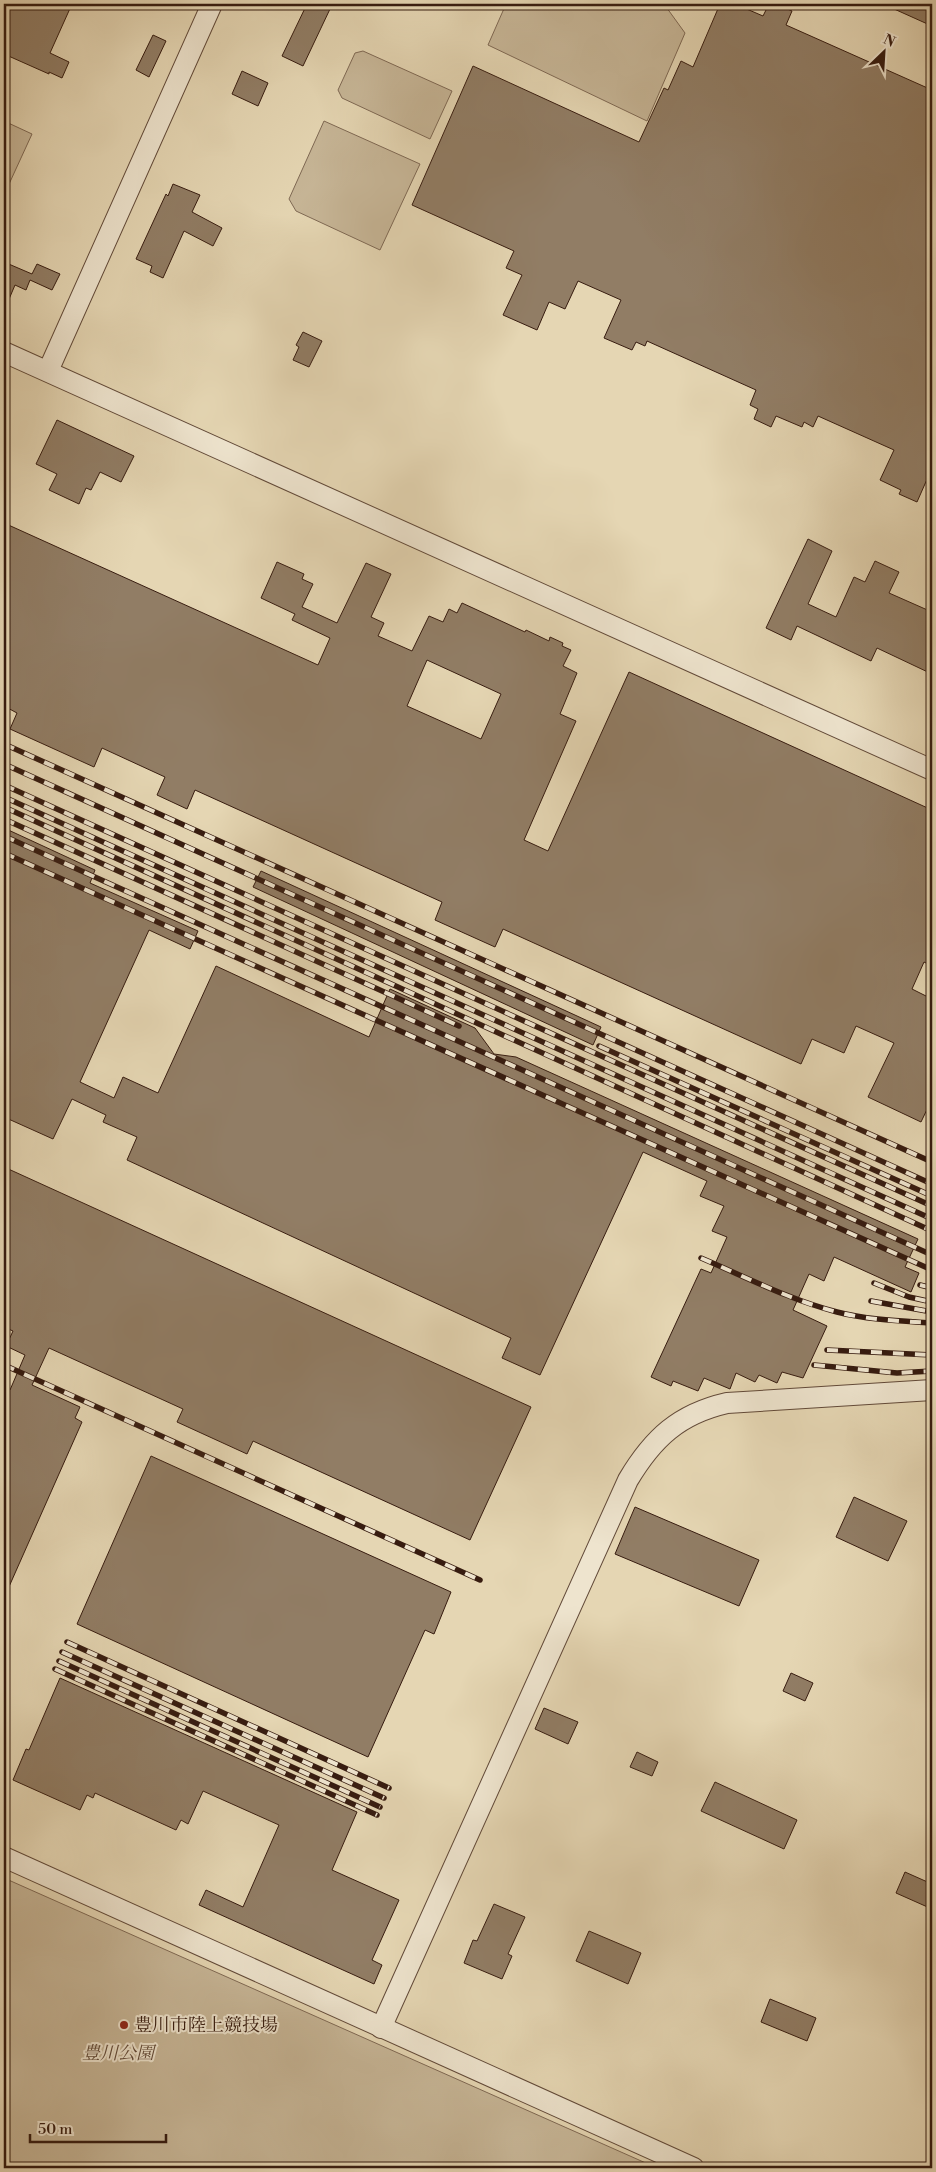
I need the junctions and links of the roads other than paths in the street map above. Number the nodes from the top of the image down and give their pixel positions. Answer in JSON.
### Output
{"nodes":[{"id":1,"x":212,"y":4,"type":"edge"},
{"id":2,"x":4,"y":352,"type":"edge"},
{"id":3,"x":48,"y":371,"type":"junction"},
{"id":4,"x":932,"y":770,"type":"edge"},
{"id":5,"x":932,"y":1390,"type":"edge"},
{"id":6,"x":4,"y":1857,"type":"edge"},
{"id":7,"x":381,"y":2028,"type":"junction"},
{"id":8,"x":694,"y":2168,"type":"edge"}],
"edges":[{"from":1,"to":3,"type":"street"},
{"from":2,"to":3,"type":"street"},
{"from":3,"to":4,"type":"street"},
{"from":5,"to":7,"type":"street"},
{"from":6,"to":7,"type":"street"},
{"from":7,"to":8,"type":"street"}]}
